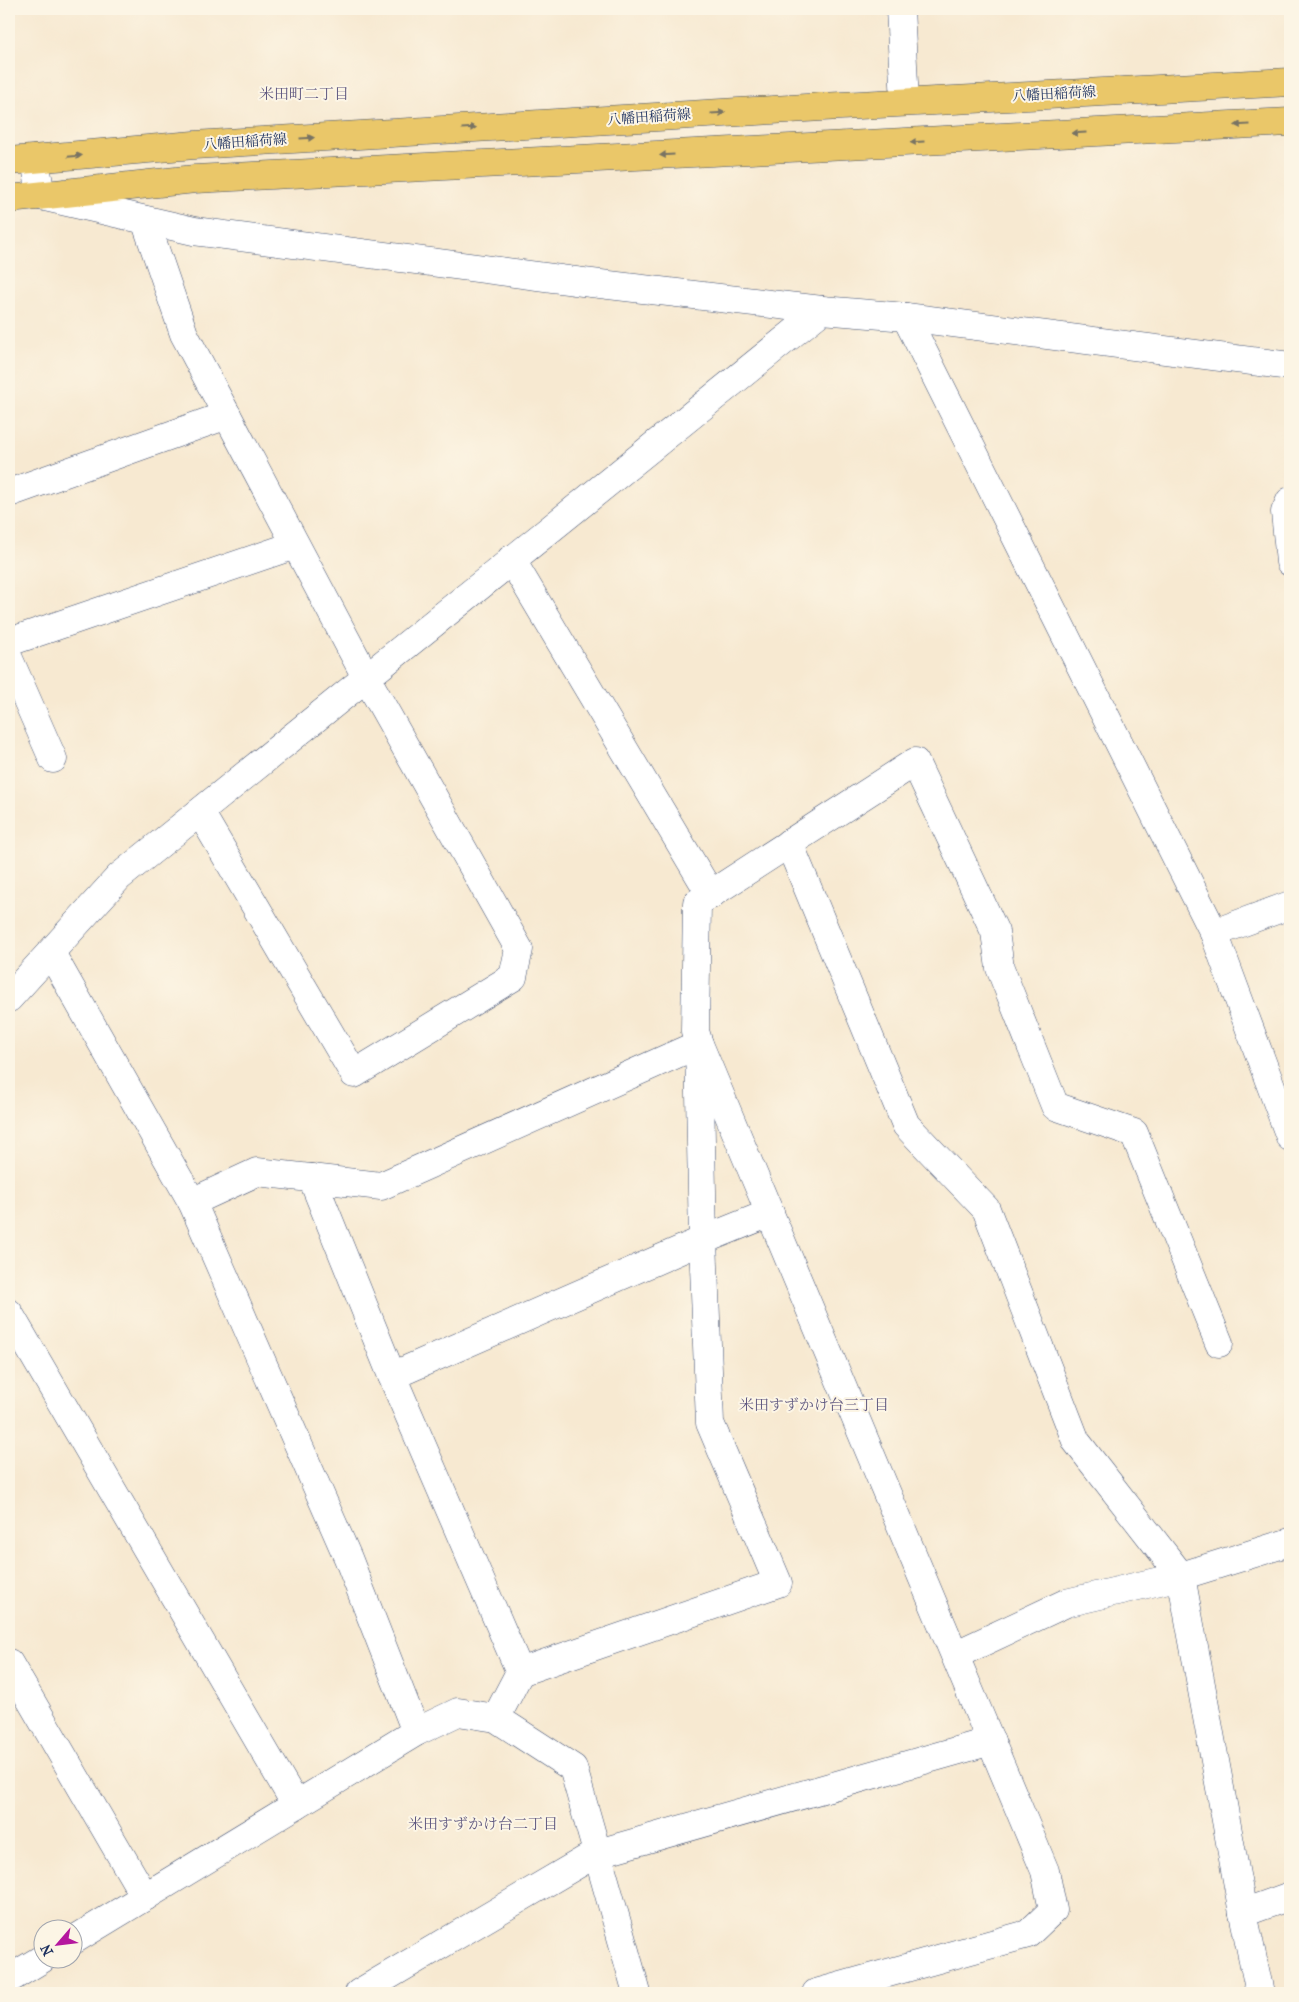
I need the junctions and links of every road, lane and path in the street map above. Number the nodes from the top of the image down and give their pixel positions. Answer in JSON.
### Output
{"nodes":[{"id":1,"x":900,"y":9,"type":"edge"},
{"id":2,"x":1290,"y":82,"type":"edge"},
{"id":3,"x":905,"y":102,"type":"junction"},
{"id":4,"x":1290,"y":122,"type":"edge"},
{"id":5,"x":22,"y":160,"type":"edge"},
{"id":6,"x":41,"y":196,"type":"junction"},
{"id":7,"x":9,"y":199,"type":"edge"},
{"id":8,"x":144,"y":220,"type":"junction"},
{"id":9,"x":822,"y":310,"type":"junction"},
{"id":10,"x":906,"y":317,"type":"junction"},
{"id":11,"x":1290,"y":366,"type":"edge"},
{"id":12,"x":226,"y":415,"type":"junction"},
{"id":13,"x":9,"y":493,"type":"edge"},
{"id":14,"x":1290,"y":501,"type":"edge"},
{"id":15,"x":295,"y":544,"type":"junction"},
{"id":16,"x":511,"y":559,"type":"junction"},
{"id":17,"x":1290,"y":562,"type":"edge"},
{"id":18,"x":9,"y":642,"type":"edge"},
{"id":19,"x":9,"y":659,"type":"edge"},
{"id":20,"x":366,"y":677,"type":"junction"},
{"id":21,"x":53,"y":759,"type":"dead end"},
{"id":22,"x":200,"y":812,"type":"junction"},
{"id":23,"x":789,"y":843,"type":"junction"},
{"id":24,"x":711,"y":895,"type":"junction"},
{"id":25,"x":1290,"y":905,"type":"edge"},
{"id":26,"x":1214,"y":933,"type":"junction"},
{"id":27,"x":51,"y":953,"type":"junction"},
{"id":28,"x":9,"y":998,"type":"edge"},
{"id":29,"x":699,"y":1044,"type":"junction"},
{"id":30,"x":1290,"y":1137,"type":"edge"},
{"id":31,"x":312,"y":1178,"type":"junction"},
{"id":32,"x":192,"y":1202,"type":"junction"},
{"id":33,"x":770,"y":1213,"type":"junction"},
{"id":34,"x":702,"y":1240,"type":"junction"},
{"id":35,"x":9,"y":1313,"type":"edge"},
{"id":36,"x":1219,"y":1343,"type":"dead end"},
{"id":37,"x":392,"y":1376,"type":"junction"},
{"id":38,"x":1290,"y":1542,"type":"edge"},
{"id":39,"x":1181,"y":1576,"type":"junction"},
{"id":40,"x":955,"y":1655,"type":"junction"},
{"id":41,"x":9,"y":1663,"type":"edge"},
{"id":42,"x":520,"y":1672,"type":"junction"},
{"id":43,"x":496,"y":1718,"type":"junction"},
{"id":44,"x":416,"y":1732,"type":"junction"},
{"id":45,"x":991,"y":1741,"type":"junction"},
{"id":46,"x":296,"y":1805,"type":"junction"},
{"id":47,"x":595,"y":1854,"type":"junction"},
{"id":48,"x":1290,"y":1896,"type":"edge"},
{"id":49,"x":145,"y":1897,"type":"junction"},
{"id":50,"x":1243,"y":1913,"type":"junction"},
{"id":51,"x":82,"y":1934,"type":"edge"},
{"id":52,"x":32,"y":1965,"type":"edge"},
{"id":53,"x":9,"y":1979,"type":"edge"},
{"id":54,"x":358,"y":1993,"type":"edge"},
{"id":55,"x":637,"y":1993,"type":"edge"},
{"id":56,"x":816,"y":1993,"type":"edge"},
{"id":57,"x":1260,"y":1993,"type":"edge"}],
"edges":[{"from":1,"to":3,"type":"street"},
{"from":2,"to":3,"type":"main road","name":"八幡田稲荷線"},
{"from":5,"to":3,"type":"main road","name":"八幡田稲荷線","one_way":true},
{"from":4,"to":6,"type":"main road","one_way":true},
{"from":5,"to":6,"type":"street"},
{"from":6,"to":7,"type":"main road"},
{"from":6,"to":8,"type":"street"},
{"from":8,"to":9,"type":"street"},
{"from":8,"to":12,"type":"street"},
{"from":9,"to":10,"type":"street"},
{"from":9,"to":16,"type":"street"},
{"from":10,"to":11,"type":"street"},
{"from":10,"to":26,"type":"street"},
{"from":12,"to":13,"type":"street"},
{"from":12,"to":15,"type":"street"},
{"from":14,"to":17,"type":"street"},
{"from":15,"to":18,"type":"street"},
{"from":15,"to":20,"type":"street"},
{"from":16,"to":20,"type":"street"},
{"from":16,"to":24,"type":"street"},
{"from":19,"to":21,"type":"street"},
{"from":20,"to":22,"type":"street"},
{"from":20,"to":22,"type":"street"},
{"from":22,"to":27,"type":"street"},
{"from":23,"to":24,"type":"street"},
{"from":23,"to":36,"type":"street"},
{"from":23,"to":39,"type":"street"},
{"from":24,"to":29,"type":"street"},
{"from":25,"to":26,"type":"street"},
{"from":26,"to":30,"type":"street"},
{"from":27,"to":28,"type":"street"},
{"from":27,"to":32,"type":"street"},
{"from":29,"to":31,"type":"street"},
{"from":29,"to":33,"type":"street"},
{"from":29,"to":34,"type":"street"},
{"from":31,"to":32,"type":"street"},
{"from":31,"to":37,"type":"street"},
{"from":32,"to":44,"type":"street"},
{"from":33,"to":34,"type":"street"},
{"from":33,"to":40,"type":"street"},
{"from":34,"to":37,"type":"street"},
{"from":34,"to":42,"type":"street"},
{"from":35,"to":46,"type":"street"},
{"from":37,"to":42,"type":"street"},
{"from":38,"to":39,"type":"street"},
{"from":39,"to":40,"type":"street"},
{"from":39,"to":50,"type":"street"},
{"from":40,"to":45,"type":"street"},
{"from":41,"to":49,"type":"street"},
{"from":42,"to":43,"type":"street"},
{"from":43,"to":44,"type":"street"},
{"from":43,"to":47,"type":"street"},
{"from":44,"to":46,"type":"street"},
{"from":45,"to":47,"type":"street"},
{"from":45,"to":56,"type":"street"},
{"from":46,"to":49,"type":"street"},
{"from":47,"to":54,"type":"street"},
{"from":47,"to":55,"type":"street"},
{"from":48,"to":50,"type":"street"},
{"from":49,"to":51,"type":"street"},
{"from":50,"to":57,"type":"street"},
{"from":52,"to":53,"type":"street"}]}
